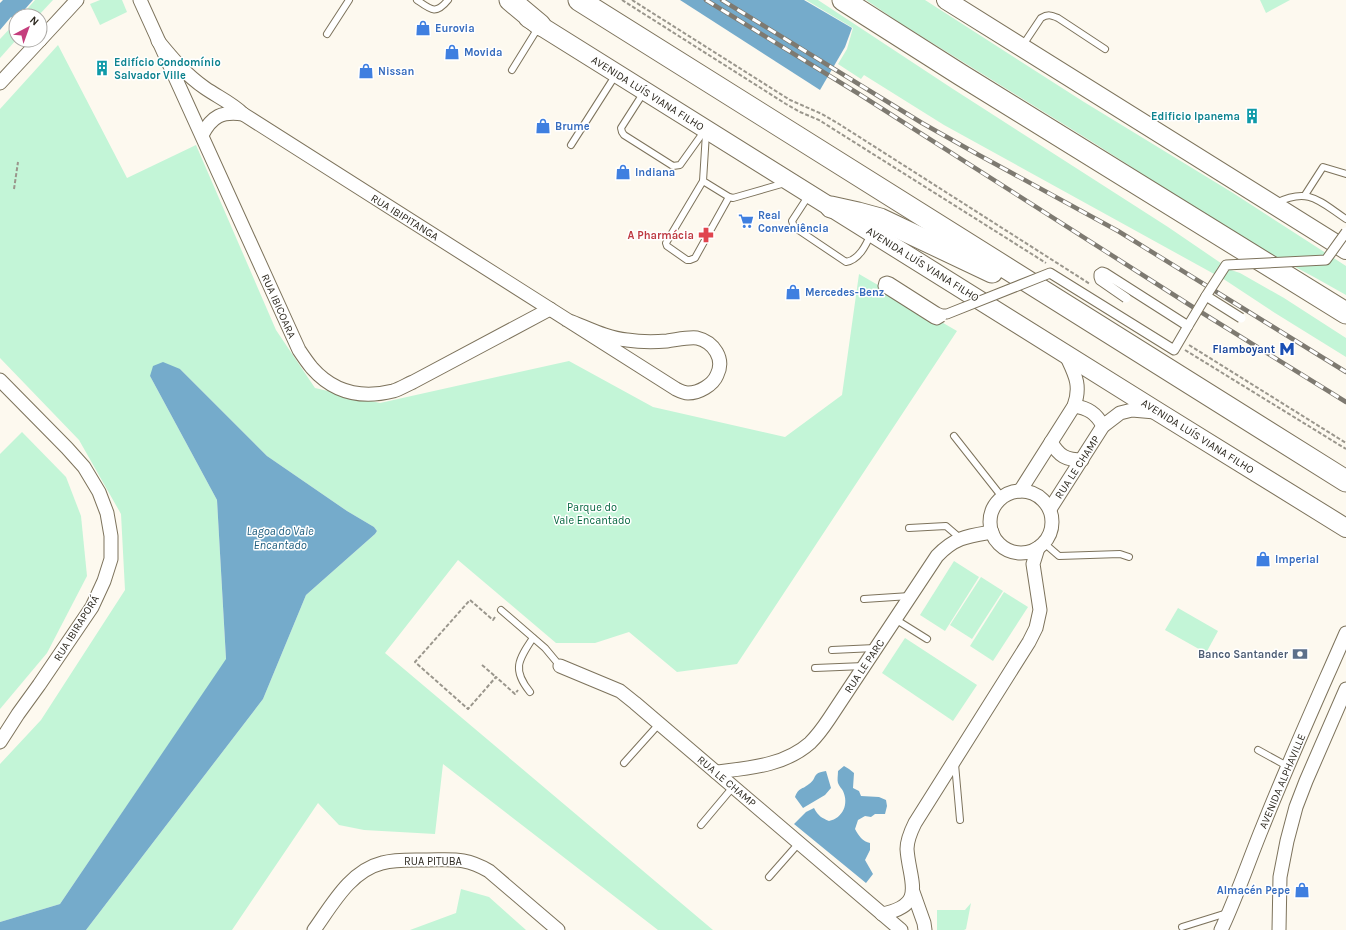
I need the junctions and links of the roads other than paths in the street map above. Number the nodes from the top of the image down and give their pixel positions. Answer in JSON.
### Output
{"nodes":[{"id":1,"x":77,"y":0,"type":"edge"},
{"id":2,"x":140,"y":0,"type":"edge"},
{"id":3,"x":349,"y":0,"type":"edge"},
{"id":4,"x":417,"y":0,"type":"edge"},
{"id":5,"x":448,"y":0,"type":"edge"},
{"id":6,"x":500,"y":0,"type":"edge"},
{"id":7,"x":510,"y":0,"type":"edge"},
{"id":8,"x":579,"y":0,"type":"edge"},
{"id":9,"x":843,"y":0,"type":"edge"},
{"id":10,"x":946,"y":0,"type":"edge"},
{"id":11,"x":540,"y":25,"type":"junction"},
{"id":12,"x":48,"y":31,"type":"edge"},
{"id":13,"x":327,"y":34,"type":"dead end"},
{"id":14,"x":158,"y":40,"type":"junction"},
{"id":15,"x":1022,"y":46,"type":"junction"},
{"id":16,"x":33,"y":48,"type":"edge"},
{"id":17,"x":1106,"y":49,"type":"dead end"},
{"id":18,"x":512,"y":70,"type":"dead end"},
{"id":19,"x":617,"y":73,"type":"junction"},
{"id":20,"x":0,"y":83,"type":"edge"},
{"id":21,"x":644,"y":91,"type":"junction"},
{"id":22,"x":243,"y":114,"type":"junction"},
{"id":23,"x":706,"y":129,"type":"junction"},
{"id":24,"x":202,"y":135,"type":"junction"},
{"id":25,"x":572,"y":145,"type":"dead end"},
{"id":26,"x":1346,"y":174,"type":"edge"},
{"id":27,"x":703,"y":181,"type":"junction"},
{"id":28,"x":790,"y":181,"type":"junction"},
{"id":29,"x":810,"y":194,"type":"junction"},
{"id":30,"x":1305,"y":195,"type":"junction"},
{"id":31,"x":729,"y":197,"type":"junction"},
{"id":32,"x":1272,"y":204,"type":"junction"},
{"id":33,"x":831,"y":207,"type":"junction"},
{"id":34,"x":1346,"y":219,"type":"edge"},
{"id":35,"x":1346,"y":232,"type":"edge"},
{"id":36,"x":872,"y":233,"type":"junction"},
{"id":37,"x":1346,"y":250,"type":"edge"},
{"id":38,"x":1299,"y":283,"type":"junction"},
{"id":39,"x":1206,"y":296,"type":"junction"},
{"id":40,"x":1126,"y":298,"type":"dead end"},
{"id":41,"x":1346,"y":303,"type":"edge"},
{"id":42,"x":550,"y":309,"type":"junction"},
{"id":43,"x":1346,"y":313,"type":"edge"},
{"id":44,"x":1084,"y":316,"type":"junction"},
{"id":45,"x":942,"y":317,"type":"dead end"},
{"id":46,"x":1241,"y":318,"type":"dead end"},
{"id":47,"x":567,"y":320,"type":"junction"},
{"id":48,"x":1188,"y":326,"type":"junction"},
{"id":49,"x":1065,"y":353,"type":"junction"},
{"id":50,"x":0,"y":380,"type":"edge"},
{"id":51,"x":1074,"y":406,"type":"junction"},
{"id":52,"x":1160,"y":413,"type":"junction"},
{"id":53,"x":1103,"y":426,"type":"junction"},
{"id":54,"x":954,"y":436,"type":"dead end"},
{"id":55,"x":1051,"y":442,"type":"junction"},
{"id":56,"x":1082,"y":460,"type":"junction"},
{"id":57,"x":1346,"y":481,"type":"edge"},
{"id":58,"x":1020,"y":490,"type":"junction"},
{"id":59,"x":1002,"y":497,"type":"junction"},
{"id":60,"x":1050,"y":509,"type":"junction"},
{"id":61,"x":1339,"y":524,"type":"edge"},
{"id":62,"x":909,"y":528,"type":"dead end"},
{"id":63,"x":992,"y":532,"type":"junction"},
{"id":64,"x":1346,"y":537,"type":"edge"},
{"id":65,"x":960,"y":538,"type":"junction"},
{"id":66,"x":1041,"y":545,"type":"junction"},
{"id":67,"x":1129,"y":557,"type":"dead end"},
{"id":68,"x":911,"y":596,"type":"junction"},
{"id":69,"x":864,"y":599,"type":"dead end"},
{"id":70,"x":501,"y":610,"type":"road end"},
{"id":71,"x":896,"y":619,"type":"junction"},
{"id":72,"x":1346,"y":633,"type":"edge"},
{"id":73,"x":533,"y":638,"type":"junction"},
{"id":74,"x":927,"y":639,"type":"dead end"},
{"id":75,"x":877,"y":648,"type":"junction"},
{"id":76,"x":832,"y":650,"type":"dead end"},
{"id":77,"x":560,"y":666,"type":"joint"},
{"id":78,"x":864,"y":666,"type":"junction"},
{"id":79,"x":815,"y":668,"type":"dead end"},
{"id":80,"x":1346,"y":689,"type":"edge"},
{"id":81,"x":530,"y":692,"type":"dead end"},
{"id":82,"x":18,"y":714,"type":"junction"},
{"id":83,"x":659,"y":724,"type":"junction"},
{"id":84,"x":0,"y":727,"type":"edge"},
{"id":85,"x":0,"y":742,"type":"edge"},
{"id":86,"x":1258,"y":750,"type":"dead end"},
{"id":87,"x":955,"y":760,"type":"junction"},
{"id":88,"x":624,"y":763,"type":"dead end"},
{"id":89,"x":1287,"y":766,"type":"junction"},
{"id":90,"x":716,"y":772,"type":"junction"},
{"id":91,"x":733,"y":786,"type":"junction"},
{"id":92,"x":960,"y":820,"type":"dead end"},
{"id":93,"x":701,"y":826,"type":"dead end"},
{"id":94,"x":799,"y":843,"type":"junction"},
{"id":95,"x":769,"y":877,"type":"dead end"},
{"id":96,"x":914,"y":892,"type":"junction"},
{"id":97,"x":1230,"y":912,"type":"junction"},
{"id":98,"x":891,"y":923,"type":"edge"},
{"id":99,"x":1182,"y":928,"type":"dead end"},
{"id":100,"x":314,"y":930,"type":"edge"},
{"id":101,"x":558,"y":930,"type":"edge"},
{"id":102,"x":925,"y":930,"type":"edge"},
{"id":103,"x":1221,"y":930,"type":"edge"},
{"id":104,"x":1279,"y":930,"type":"edge"}],
"edges":[{"from":1,"to":12,"type":"street"},
{"from":2,"to":14,"type":"street","name":"RUA IBICOARA"},
{"from":3,"to":13,"type":"lane"},
{"from":4,"to":5,"type":"lane"},
{"from":6,"to":11,"type":"main road","name":"AVENIDA LUÍS VIANA FILHO"},
{"from":7,"to":11,"type":"highway"},
{"from":8,"to":44,"type":"highway"},
{"from":9,"to":38,"type":"highway"},
{"from":10,"to":15,"type":"main road"},
{"from":11,"to":18,"type":"lane"},
{"from":11,"to":19,"type":"main road","name":"AVENIDA LUÍS VIANA FILHO"},
{"from":14,"to":22,"type":"street","name":"RUA IBIPITANGA"},
{"from":14,"to":24,"type":"street","name":"RUA IBICOARA"},
{"from":15,"to":17,"type":"lane"},
{"from":15,"to":32,"type":"main road"},
{"from":16,"to":20,"type":"street"},
{"from":19,"to":21,"type":"main road","name":"AVENIDA LUÍS VIANA FILHO"},
{"from":19,"to":25,"type":"lane"},
{"from":21,"to":23,"type":"main road","name":"AVENIDA LUÍS VIANA FILHO"},
{"from":21,"to":23,"type":"lane"},
{"from":22,"to":24,"type":"street"},
{"from":22,"to":42,"type":"street","name":"RUA IBIPITANGA"},
{"from":23,"to":27,"type":"lane"},
{"from":23,"to":28,"type":"main road","name":"AVENIDA LUÍS VIANA FILHO"},
{"from":24,"to":42,"type":"street","name":"RUA IBICOARA"},
{"from":26,"to":30,"type":"lane"},
{"from":27,"to":31,"type":"lane"},
{"from":27,"to":31,"type":"lane"},
{"from":28,"to":29,"type":"main road","name":"AVENIDA LUÍS VIANA FILHO"},
{"from":28,"to":31,"type":"lane"},
{"from":29,"to":33,"type":"main road","name":"AVENIDA LUÍS VIANA FILHO"},
{"from":29,"to":36,"type":"lane"},
{"from":30,"to":32,"type":"lane"},
{"from":30,"to":34,"type":"lane"},
{"from":32,"to":37,"type":"main road"},
{"from":33,"to":36,"type":"main road","name":"AVENIDA LUÍS VIANA FILHO"},
{"from":33,"to":44,"type":"highway"},
{"from":35,"to":39,"type":"street","bridge":true},
{"from":36,"to":49,"type":"main road","name":"AVENIDA LUÍS VIANA FILHO"},
{"from":38,"to":41,"type":"highway"},
{"from":38,"to":43,"type":"highway"},
{"from":39,"to":46,"type":"street","bridge":true},
{"from":39,"to":48,"type":"street","bridge":true},
{"from":40,"to":48,"type":"street","bridge":true},
{"from":42,"to":47,"type":"street","name":"RUA IBIPITANGA"},
{"from":44,"to":57,"type":"highway"},
{"from":45,"to":48,"type":"street","bridge":true},
{"from":47,"to":47,"type":"street","name":"RUA IBIPITANGA"},
{"from":49,"to":51,"type":"street"},
{"from":49,"to":52,"type":"main road","name":"AVENIDA LUÍS VIANA FILHO"},
{"from":50,"to":82,"type":"street","name":"RUA IBIRAPORÁ"},
{"from":51,"to":53,"type":"street"},
{"from":51,"to":55,"type":"street"},
{"from":52,"to":53,"type":"street"},
{"from":52,"to":61,"type":"main road","name":"AVENIDA LUÍS VIANA FILHO"},
{"from":53,"to":56,"type":"street","name":"RUA LE CHAMP"},
{"from":54,"to":59,"type":"lane"},
{"from":55,"to":56,"type":"street"},
{"from":55,"to":58,"type":"street"},
{"from":56,"to":60,"type":"street","name":"RUA LE CHAMP"},
{"from":58,"to":59,"type":"street"},
{"from":58,"to":60,"type":"street"},
{"from":59,"to":63,"type":"street"},
{"from":60,"to":66,"type":"street"},
{"from":61,"to":64,"type":"street"},
{"from":62,"to":65,"type":"lane"},
{"from":63,"to":65,"type":"street","name":"RUA LE PARC"},
{"from":63,"to":66,"type":"street"},
{"from":65,"to":68,"type":"street","name":"RUA LE PARC"},
{"from":66,"to":67,"type":"lane"},
{"from":66,"to":87,"type":"street"},
{"from":68,"to":69,"type":"lane"},
{"from":68,"to":71,"type":"street","name":"RUA LE PARC"},
{"from":70,"to":73,"type":"lane"},
{"from":71,"to":74,"type":"lane"},
{"from":71,"to":75,"type":"street","name":"RUA LE PARC"},
{"from":72,"to":89,"type":"street","name":"AVENIDA ALPHAVILLE"},
{"from":73,"to":77,"type":"lane"},
{"from":73,"to":81,"type":"lane"},
{"from":75,"to":76,"type":"lane"},
{"from":75,"to":78,"type":"street","name":"RUA LE PARC"},
{"from":77,"to":83,"type":"street","name":"RUA LE CHAMP"},
{"from":78,"to":79,"type":"lane"},
{"from":78,"to":90,"type":"street","name":"RUA LE PARC"},
{"from":80,"to":104,"type":"street","name":"AVENIDA ALPHAVILLE"},
{"from":82,"to":84,"type":"street","name":"RUA IBIRAPORÁ"},
{"from":82,"to":85,"type":"street","name":"RUA IBIRAPORÁ"},
{"from":83,"to":88,"type":"lane"},
{"from":83,"to":90,"type":"street","name":"RUA LE CHAMP"},
{"from":86,"to":89,"type":"lane"},
{"from":87,"to":92,"type":"lane"},
{"from":87,"to":96,"type":"street"},
{"from":89,"to":97,"type":"street","name":"AVENIDA ALPHAVILLE"},
{"from":90,"to":91,"type":"street","name":"RUA LE CHAMP"},
{"from":91,"to":93,"type":"lane"},
{"from":91,"to":94,"type":"street","name":"RUA LE CHAMP"},
{"from":94,"to":95,"type":"lane"},
{"from":94,"to":98,"type":"street","name":"RUA LE CHAMP"},
{"from":96,"to":98,"type":"street","name":"RUA LE CHAMP"},
{"from":96,"to":102,"type":"street"},
{"from":97,"to":99,"type":"lane"},
{"from":97,"to":103,"type":"street","name":"AVENIDA ALPHAVILLE"},
{"from":100,"to":101,"type":"street","name":"RUA PITUBA"}]}
